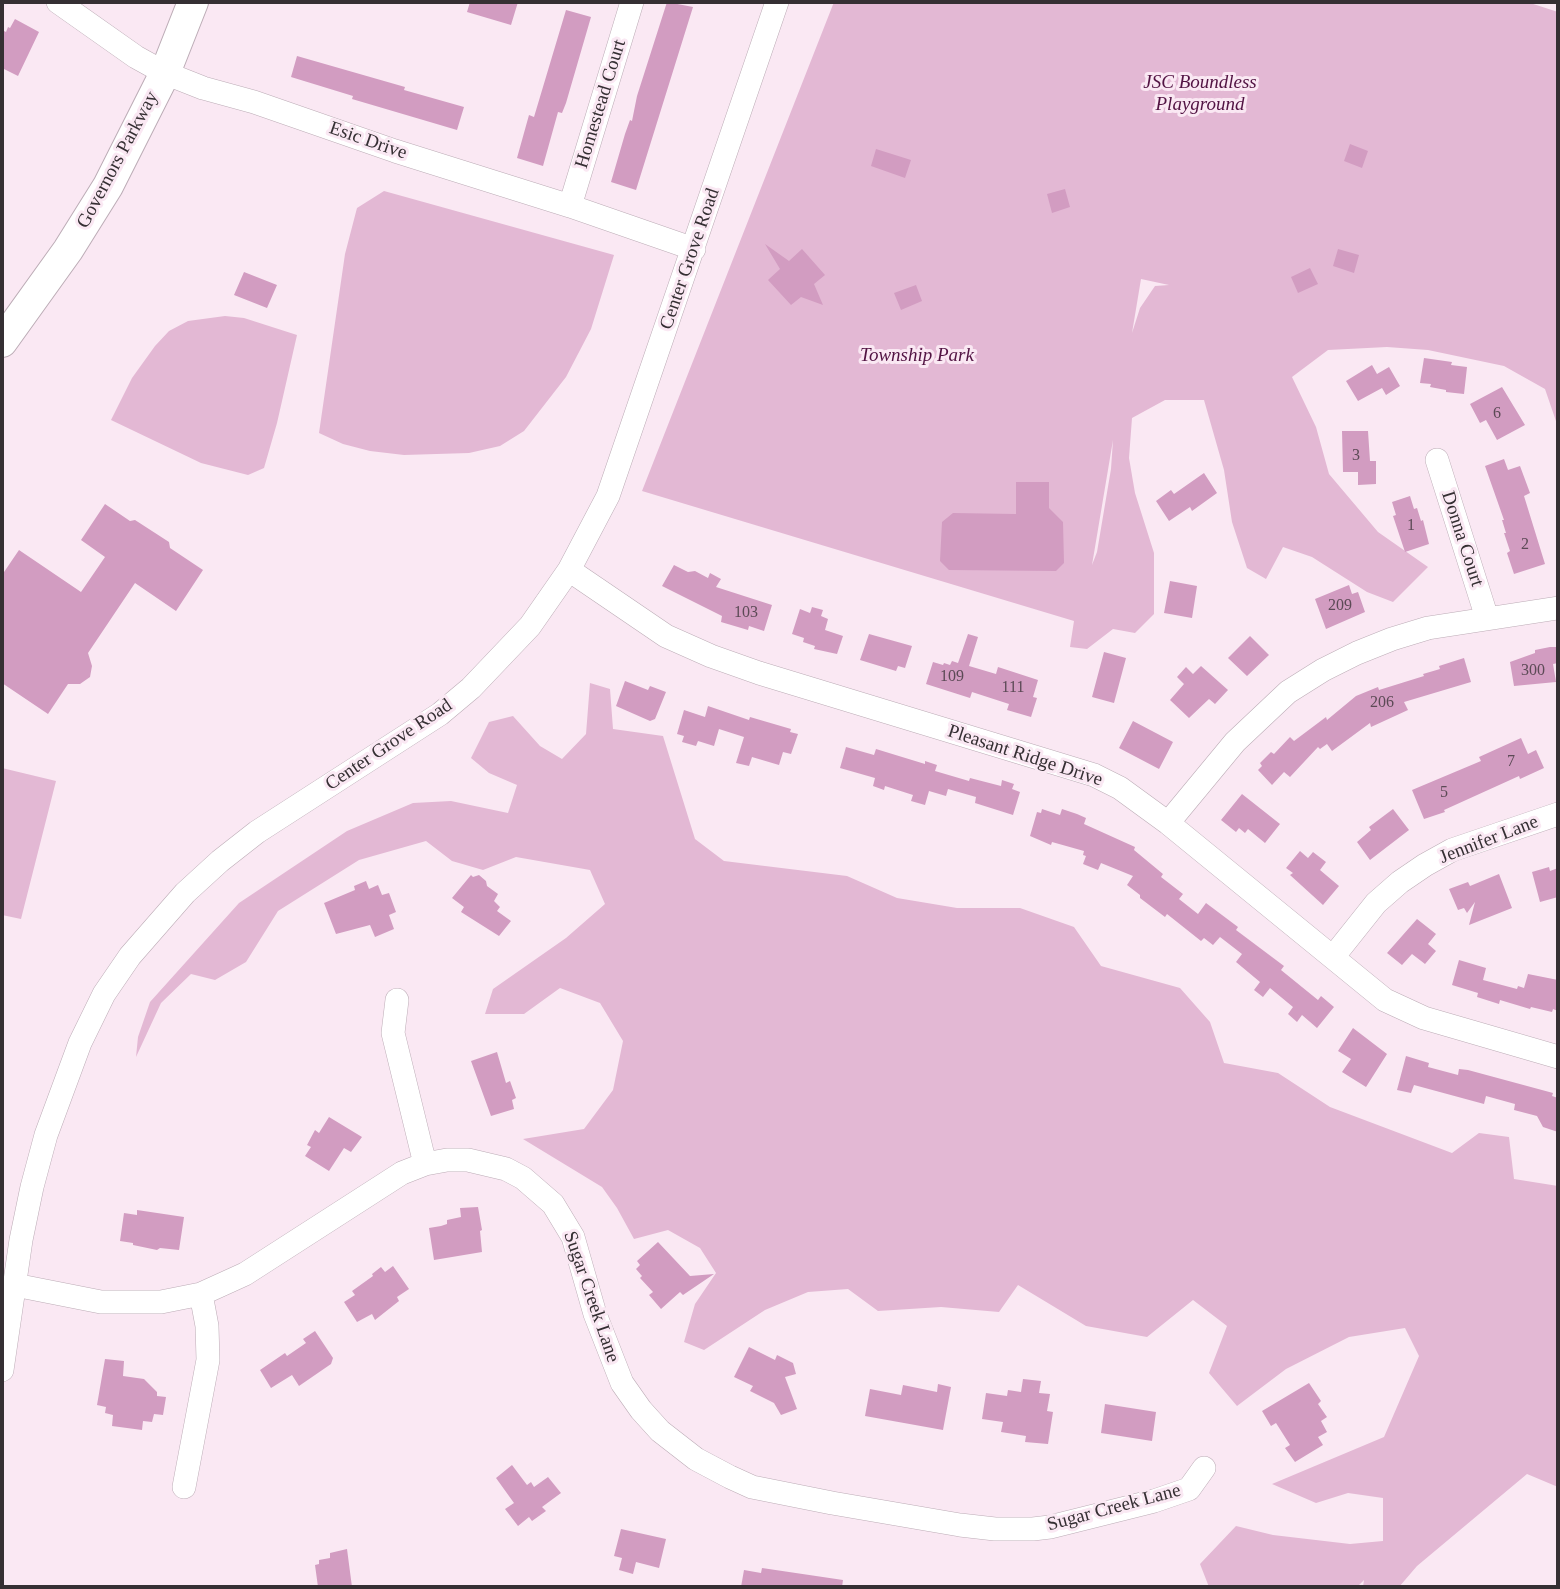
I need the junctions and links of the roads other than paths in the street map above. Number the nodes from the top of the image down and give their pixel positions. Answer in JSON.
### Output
{"nodes":[{"id":1,"x":58,"y":2,"type":"edge"},
{"id":2,"x":193,"y":2,"type":"edge"},
{"id":3,"x":632,"y":2,"type":"edge"},
{"id":4,"x":777,"y":2,"type":"edge"},
{"id":5,"x":165,"y":73,"type":"junction"},
{"id":6,"x":570,"y":205,"type":"junction"},
{"id":7,"x":694,"y":249,"type":"junction"},
{"id":8,"x":2,"y":342,"type":"edge"},
{"id":9,"x":1437,"y":460,"type":"dead end"},
{"id":10,"x":569,"y":570,"type":"junction"},
{"id":11,"x":1558,"y":608,"type":"edge"},
{"id":12,"x":1488,"y":618,"type":"junction"},
{"id":13,"x":1558,"y":814,"type":"edge"},
{"id":14,"x":1168,"y":822,"type":"junction"},
{"id":15,"x":1333,"y":957,"type":"junction"},
{"id":16,"x":397,"y":1000,"type":"dead end"},
{"id":17,"x":1558,"y":1057,"type":"edge"},
{"id":18,"x":425,"y":1164,"type":"junction"},
{"id":19,"x":15,"y":1285,"type":"junction"},
{"id":20,"x":201,"y":1294,"type":"junction"},
{"id":21,"x":2,"y":1370,"type":"edge"},
{"id":22,"x":1204,"y":1468,"type":"dead end"},
{"id":23,"x":184,"y":1487,"type":"dead end"}],
"edges":[{"from":1,"to":5,"type":"street","name":"Esic Drive"},
{"from":2,"to":5,"type":"main road","name":"Governors Parkway"},
{"from":3,"to":6,"type":"street","name":"Homestead Court"},
{"from":4,"to":7,"type":"street","name":"Center Grove Road"},
{"from":5,"to":6,"type":"street","name":"Esic Drive"},
{"from":5,"to":8,"type":"main road","name":"Governors Parkway"},
{"from":6,"to":7,"type":"street","name":"Esic Drive"},
{"from":7,"to":10,"type":"street","name":"Center Grove Road"},
{"from":9,"to":12,"type":"street","name":"Donna Court"},
{"from":10,"to":14,"type":"street","name":"Pleasant Ridge Drive"},
{"from":10,"to":19,"type":"street","name":"Center Grove Road"},
{"from":11,"to":12,"type":"street"},
{"from":12,"to":14,"type":"street"},
{"from":13,"to":15,"type":"street","name":"Jennifer Lane"},
{"from":14,"to":15,"type":"street","name":"Pleasant Ridge Drive"},
{"from":15,"to":17,"type":"street","name":"Pleasant Ridge Drive"},
{"from":16,"to":18,"type":"street"},
{"from":18,"to":20,"type":"street","name":"Sugar Creek Lane"},
{"from":18,"to":22,"type":"street","name":"Sugar Creek Lane"},
{"from":19,"to":20,"type":"street","name":"Sugar Creek Lane"},
{"from":19,"to":21,"type":"street","name":"Center Grove Road"},
{"from":20,"to":23,"type":"street"}]}
